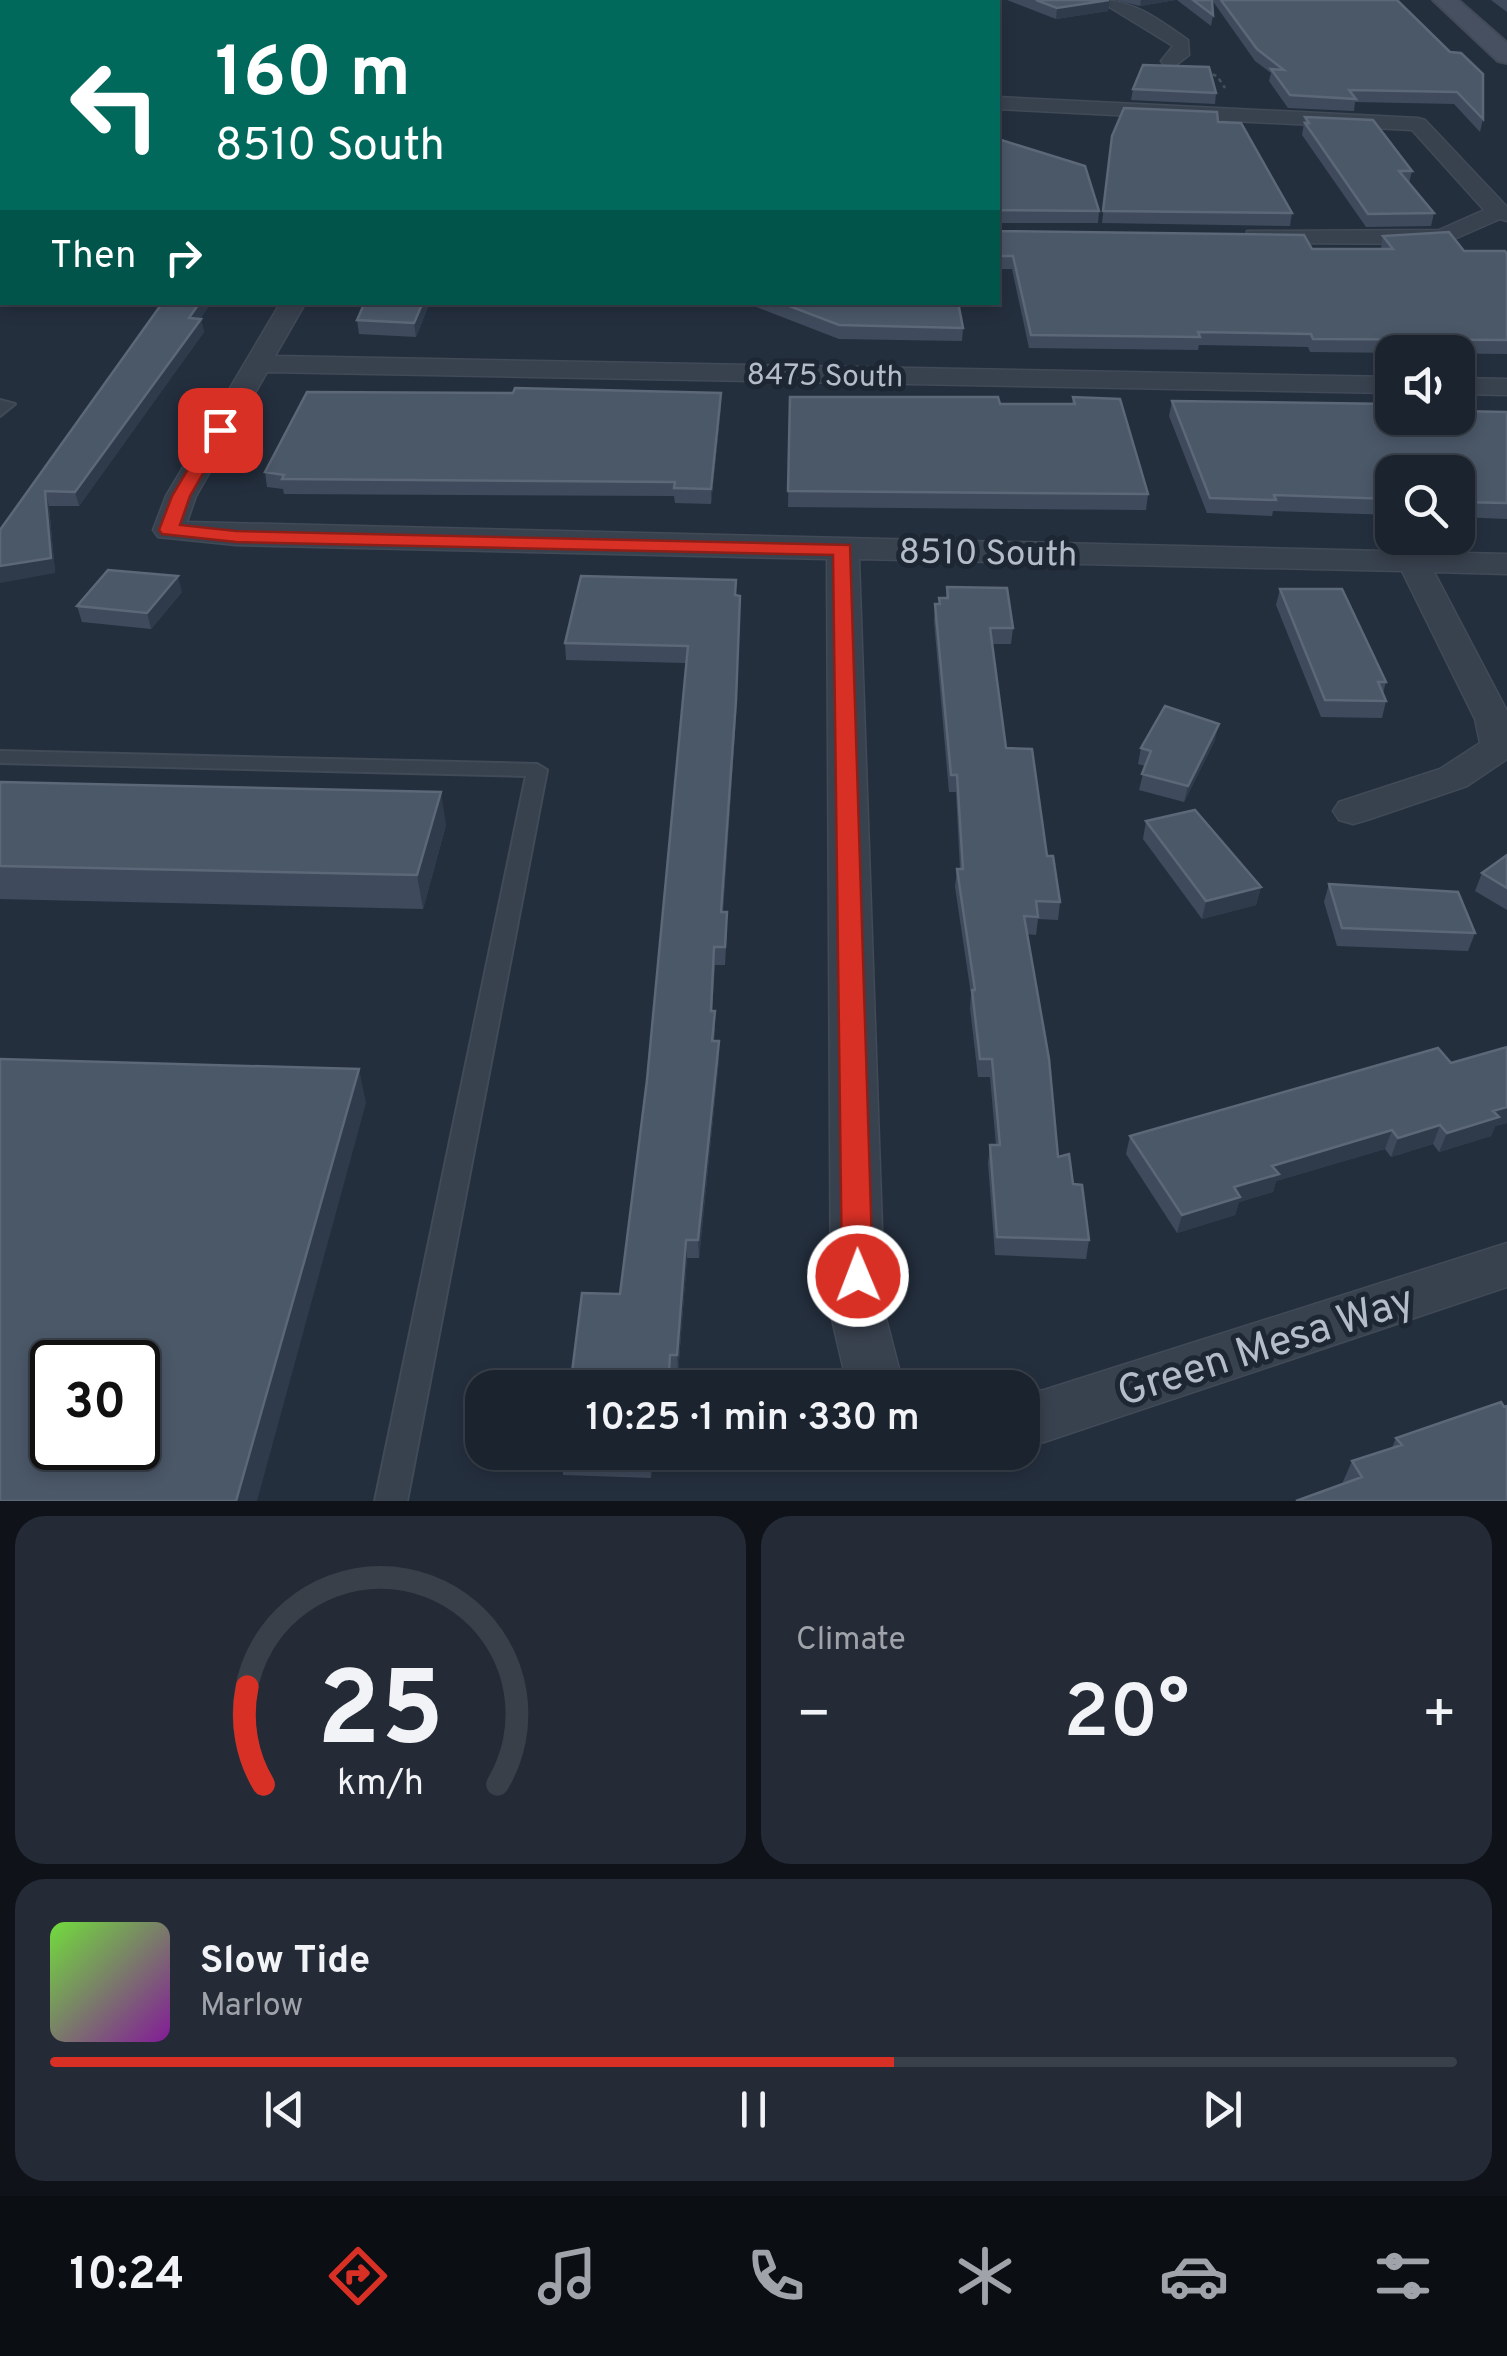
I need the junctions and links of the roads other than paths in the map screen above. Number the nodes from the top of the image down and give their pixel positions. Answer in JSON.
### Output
{"nodes":[{"id":1,"x":1106,"y":0,"type":"edge"},
{"id":2,"x":1444,"y":0,"type":"edge"},
{"id":3,"x":1507,"y":56,"type":"edge"},
{"id":4,"x":1170,"y":61,"type":"edge"},
{"id":5,"x":1000,"y":103,"type":"edge"},
{"id":6,"x":1502,"y":213,"type":"edge"},
{"id":7,"x":1228,"y":236,"type":"edge"},
{"id":8,"x":292,"y":305,"type":"edge"},
{"id":9,"x":258,"y":364,"type":"junction"},
{"id":10,"x":1375,"y":385,"type":"edge"},
{"id":11,"x":1475,"y":386,"type":"edge"},
{"id":12,"x":1507,"y":387,"type":"edge"},
{"id":13,"x":0,"y":404,"type":"edge"},
{"id":14,"x":0,"y":412,"type":"edge"},
{"id":15,"x":843,"y":549,"type":"junction"},
{"id":16,"x":1413,"y":562,"type":"junction"},
{"id":17,"x":1507,"y":564,"type":"edge"},
{"id":18,"x":0,"y":758,"type":"edge"},
{"id":19,"x":1353,"y":810,"type":"dead end"},
{"id":20,"x":1507,"y":1265,"type":"edge"},
{"id":21,"x":872,"y":1370,"type":"edge"},
{"id":22,"x":1040,"y":1417,"type":"edge"},
{"id":23,"x":391,"y":1501,"type":"edge"}],
"edges":[{"from":1,"to":4,"type":"street"},
{"from":2,"to":3,"type":"street"},
{"from":5,"to":6,"type":"street"},
{"from":6,"to":7,"type":"street"},
{"from":8,"to":9,"type":"street"},
{"from":9,"to":10,"type":"street","name":"8475 South"},
{"from":9,"to":15,"type":"street","name":"8510 South"},
{"from":11,"to":12,"type":"street"},
{"from":13,"to":14,"type":"lane"},
{"from":15,"to":16,"type":"street","name":"8510 South"},
{"from":15,"to":21,"type":"street"},
{"from":16,"to":17,"type":"street","name":"8510 South"},
{"from":16,"to":19,"type":"street"},
{"from":18,"to":23,"type":"lane"},
{"from":20,"to":22,"type":"street","name":"Green Mesa Way"}]}
